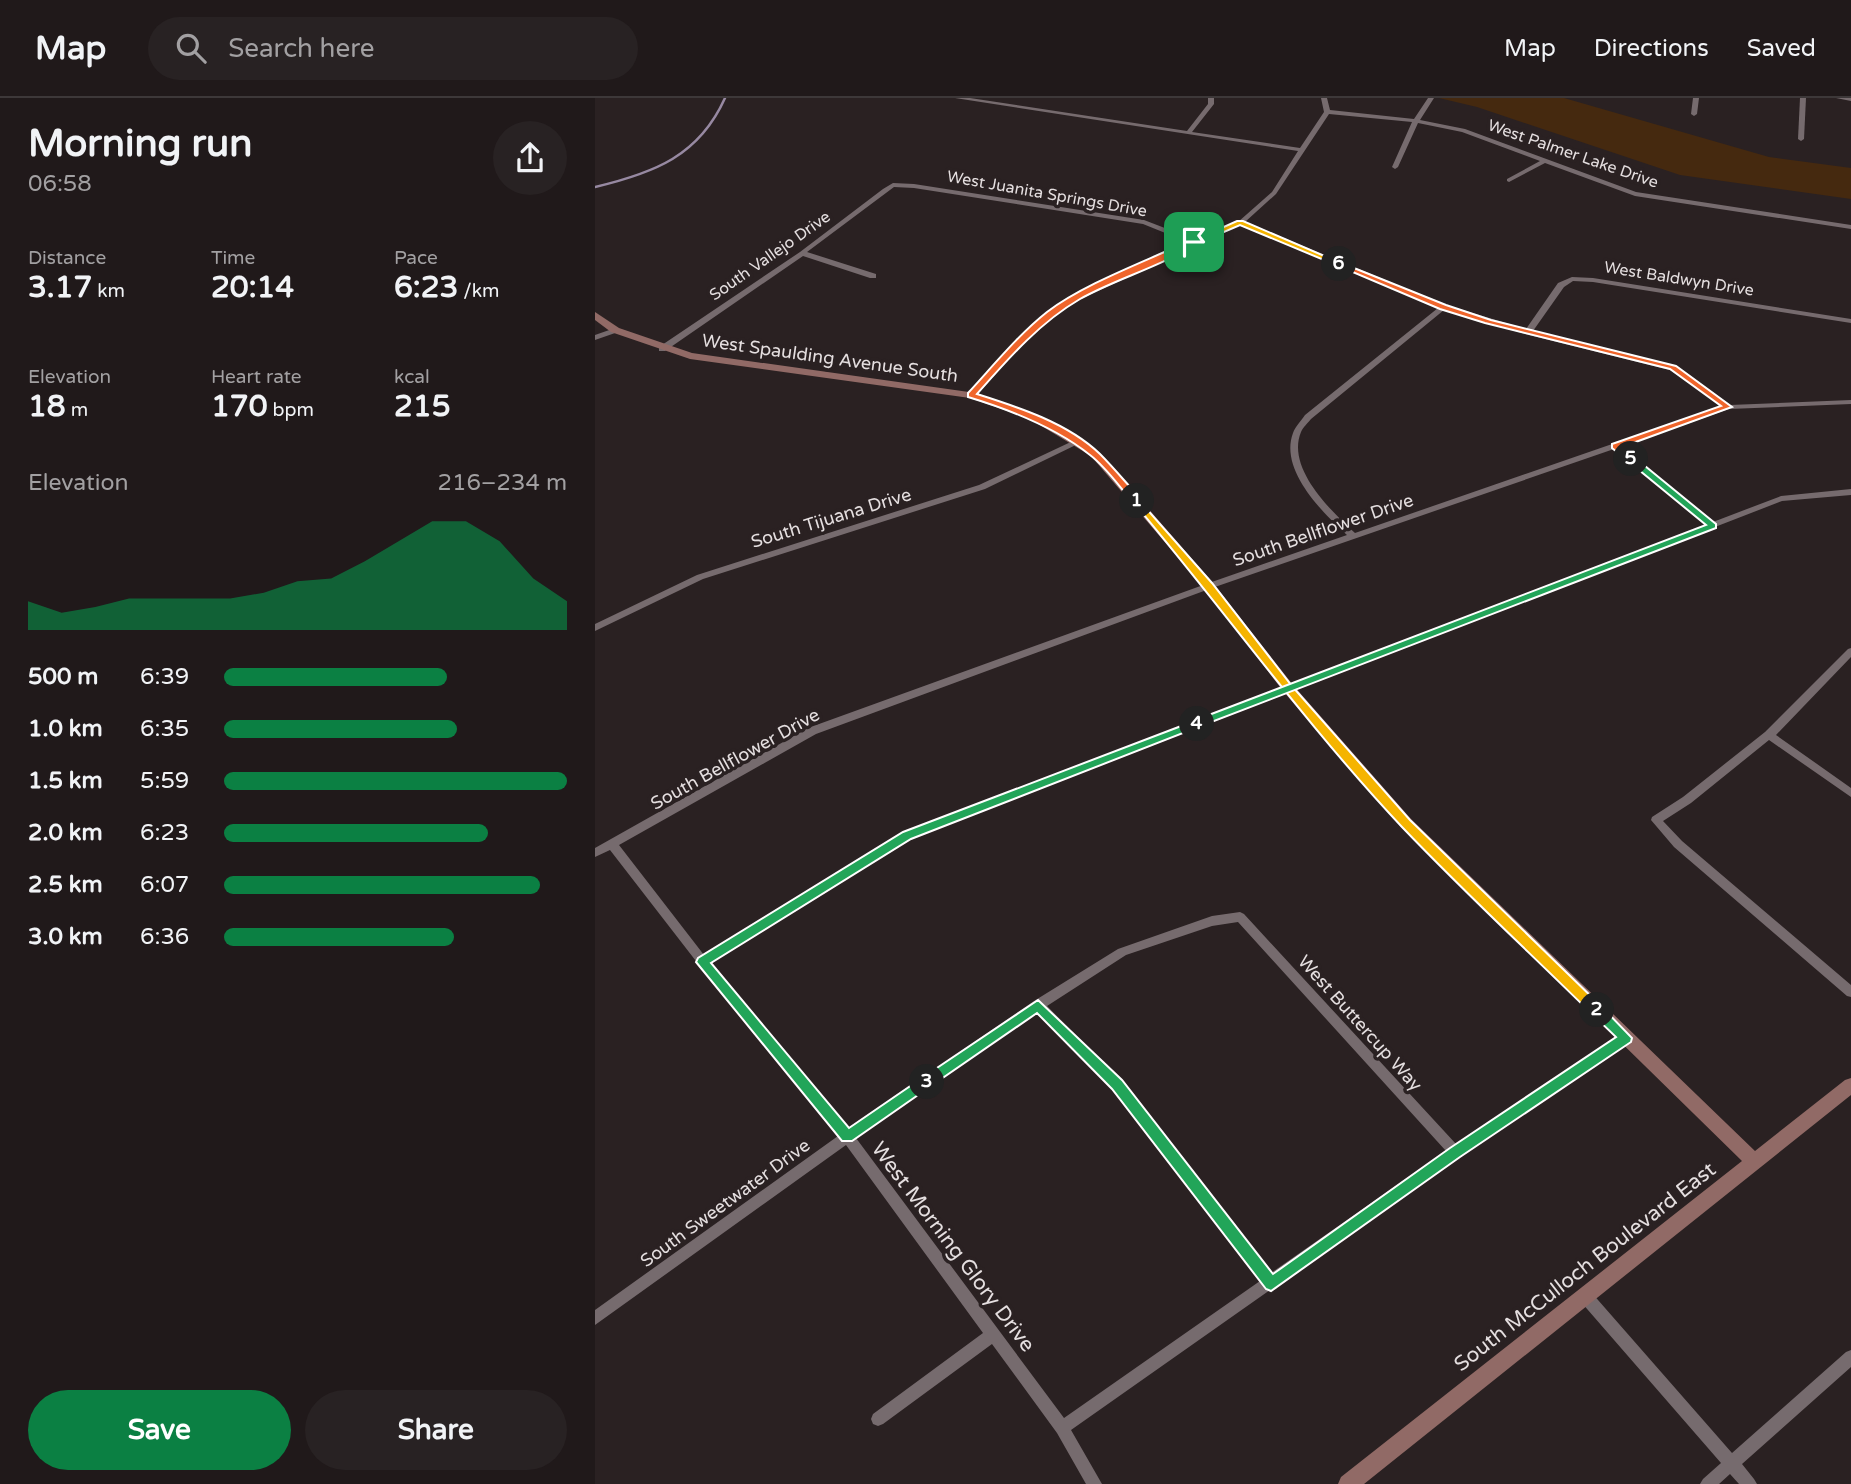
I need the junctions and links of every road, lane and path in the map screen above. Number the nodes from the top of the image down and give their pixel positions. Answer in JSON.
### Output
{"nodes":[{"id":1,"x":958,"y":98,"type":"edge"},
{"id":2,"x":1211,"y":98,"type":"edge"},
{"id":3,"x":1324,"y":98,"type":"edge"},
{"id":4,"x":1431,"y":98,"type":"edge"},
{"id":5,"x":1696,"y":98,"type":"edge"},
{"id":6,"x":1803,"y":98,"type":"edge"},
{"id":7,"x":1839,"y":98,"type":"edge"},
{"id":8,"x":1851,"y":99,"type":"edge"},
{"id":9,"x":1327,"y":112,"type":"junction"},
{"id":10,"x":1694,"y":114,"type":"dead end"},
{"id":11,"x":1416,"y":121,"type":"junction"},
{"id":12,"x":1188,"y":133,"type":"junction"},
{"id":13,"x":1801,"y":139,"type":"dead end"},
{"id":14,"x":1303,"y":150,"type":"junction"},
{"id":15,"x":1544,"y":160,"type":"junction"},
{"id":16,"x":1395,"y":167,"type":"dead end"},
{"id":17,"x":1509,"y":180,"type":"dead end"},
{"id":18,"x":893,"y":185,"type":"joint"},
{"id":19,"x":1240,"y":223,"type":"junction"},
{"id":20,"x":1851,"y":227,"type":"edge"},
{"id":21,"x":1194,"y":242,"type":"junction"},
{"id":22,"x":802,"y":253,"type":"junction"},
{"id":23,"x":873,"y":276,"type":"dead end"},
{"id":24,"x":1443,"y":307,"type":"junction"},
{"id":25,"x":595,"y":315,"type":"edge"},
{"id":26,"x":1851,"y":321,"type":"edge"},
{"id":27,"x":615,"y":330,"type":"junction"},
{"id":28,"x":1528,"y":332,"type":"junction"},
{"id":29,"x":595,"y":338,"type":"edge"},
{"id":30,"x":663,"y":349,"type":"junction"},
{"id":31,"x":971,"y":395,"type":"junction"},
{"id":32,"x":1851,"y":402,"type":"edge"},
{"id":33,"x":1728,"y":407,"type":"junction"},
{"id":34,"x":1078,"y":442,"type":"junction"},
{"id":35,"x":1615,"y":446,"type":"junction"},
{"id":36,"x":1851,"y":492,"type":"edge"},
{"id":37,"x":1713,"y":526,"type":"junction"},
{"id":38,"x":1353,"y":536,"type":"junction"},
{"id":39,"x":1209,"y":586,"type":"junction"},
{"id":40,"x":595,"y":628,"type":"edge"},
{"id":41,"x":1851,"y":651,"type":"edge"},
{"id":42,"x":1288,"y":688,"type":"junction"},
{"id":43,"x":1769,"y":735,"type":"junction"},
{"id":44,"x":1851,"y":793,"type":"edge"},
{"id":45,"x":612,"y":845,"type":"junction"},
{"id":46,"x":595,"y":853,"type":"edge"},
{"id":47,"x":1240,"y":917,"type":"joint"},
{"id":48,"x":703,"y":962,"type":"junction"},
{"id":49,"x":1851,"y":992,"type":"edge"},
{"id":50,"x":1038,"y":1005,"type":"junction"},
{"id":51,"x":1626,"y":1038,"type":"junction"},
{"id":52,"x":1851,"y":1085,"type":"edge"},
{"id":53,"x":847,"y":1137,"type":"junction"},
{"id":54,"x":1455,"y":1152,"type":"junction"},
{"id":55,"x":1755,"y":1162,"type":"junction"},
{"id":56,"x":1271,"y":1284,"type":"junction"},
{"id":57,"x":1585,"y":1297,"type":"junction"},
{"id":58,"x":595,"y":1318,"type":"edge"},
{"id":59,"x":994,"y":1334,"type":"junction"},
{"id":60,"x":1851,"y":1357,"type":"edge"},
{"id":61,"x":878,"y":1419,"type":"dead end"},
{"id":62,"x":1062,"y":1428,"type":"junction"},
{"id":63,"x":1730,"y":1464,"type":"junction"},
{"id":64,"x":1094,"y":1484,"type":"edge"},
{"id":65,"x":1348,"y":1484,"type":"edge"},
{"id":66,"x":1708,"y":1484,"type":"edge"},
{"id":67,"x":1749,"y":1484,"type":"edge"}],
"edges":[{"from":1,"to":12,"type":"street"},
{"from":2,"to":12,"type":"street"},
{"from":3,"to":9,"type":"street"},
{"from":4,"to":11,"type":"street"},
{"from":5,"to":10,"type":"street"},
{"from":6,"to":13,"type":"street"},
{"from":7,"to":8,"type":"street"},
{"from":9,"to":11,"type":"street","name":"West Palmer Lake Drive"},
{"from":9,"to":14,"type":"street"},
{"from":11,"to":15,"type":"street","name":"West Palmer Lake Drive"},
{"from":11,"to":16,"type":"street"},
{"from":12,"to":14,"type":"street"},
{"from":14,"to":19,"type":"street"},
{"from":15,"to":17,"type":"street"},
{"from":15,"to":20,"type":"street","name":"West Palmer Lake Drive"},
{"from":18,"to":21,"type":"street","name":"West Juanita Springs Drive"},
{"from":18,"to":22,"type":"street","name":"South Vallejo Drive"},
{"from":19,"to":21,"type":"street"},
{"from":19,"to":24,"type":"street"},
{"from":21,"to":31,"type":"street"},
{"from":22,"to":23,"type":"street"},
{"from":22,"to":30,"type":"street","name":"South Vallejo Drive"},
{"from":24,"to":28,"type":"street"},
{"from":24,"to":38,"type":"street"},
{"from":25,"to":27,"type":"street","name":"West Spaulding Avenue South"},
{"from":26,"to":28,"type":"street","name":"West Baldwyn Drive"},
{"from":27,"to":29,"type":"street"},
{"from":27,"to":30,"type":"street","name":"West Spaulding Avenue South"},
{"from":28,"to":33,"type":"street"},
{"from":30,"to":31,"type":"street","name":"West Spaulding Avenue South"},
{"from":31,"to":34,"type":"street","name":"West Spaulding Avenue South"},
{"from":32,"to":33,"type":"street","name":"South Bellflower Drive"},
{"from":33,"to":35,"type":"street","name":"South Bellflower Drive"},
{"from":34,"to":39,"type":"street","name":"West Spaulding Avenue South"},
{"from":34,"to":40,"type":"street","name":"South Tijuana Drive"},
{"from":35,"to":37,"type":"street"},
{"from":35,"to":38,"type":"street","name":"South Bellflower Drive"},
{"from":36,"to":37,"type":"street"},
{"from":37,"to":42,"type":"street"},
{"from":38,"to":39,"type":"street","name":"South Bellflower Drive"},
{"from":39,"to":42,"type":"street","name":"West Spaulding Avenue South"},
{"from":39,"to":45,"type":"street","name":"South Bellflower Drive"},
{"from":41,"to":43,"type":"street"},
{"from":42,"to":48,"type":"street"},
{"from":42,"to":51,"type":"street","name":"West Spaulding Avenue South"},
{"from":43,"to":44,"type":"street"},
{"from":43,"to":49,"type":"street"},
{"from":45,"to":46,"type":"street","name":"South Bellflower Drive"},
{"from":45,"to":48,"type":"street","name":"West Morning Glory Drive"},
{"from":47,"to":50,"type":"street","name":"South Sweetwater Drive"},
{"from":47,"to":54,"type":"street","name":"West Buttercup Way"},
{"from":48,"to":53,"type":"street","name":"West Morning Glory Drive"},
{"from":50,"to":53,"type":"street","name":"South Sweetwater Drive"},
{"from":50,"to":56,"type":"street"},
{"from":51,"to":54,"type":"street"},
{"from":51,"to":55,"type":"street","name":"West Spaulding Avenue South"},
{"from":52,"to":55,"type":"street","name":"South McCulloch Boulevard East"},
{"from":53,"to":58,"type":"street","name":"South Sweetwater Drive"},
{"from":53,"to":59,"type":"street","name":"West Morning Glory Drive"},
{"from":54,"to":56,"type":"street"},
{"from":55,"to":57,"type":"street","name":"South McCulloch Boulevard East"},
{"from":56,"to":62,"type":"street"},
{"from":57,"to":63,"type":"street"},
{"from":57,"to":65,"type":"street","name":"South McCulloch Boulevard East"},
{"from":59,"to":61,"type":"street"},
{"from":59,"to":62,"type":"street","name":"West Morning Glory Drive"},
{"from":60,"to":63,"type":"street"},
{"from":62,"to":64,"type":"street","name":"West Morning Glory Drive"},
{"from":63,"to":66,"type":"street"},
{"from":63,"to":67,"type":"street"}]}
